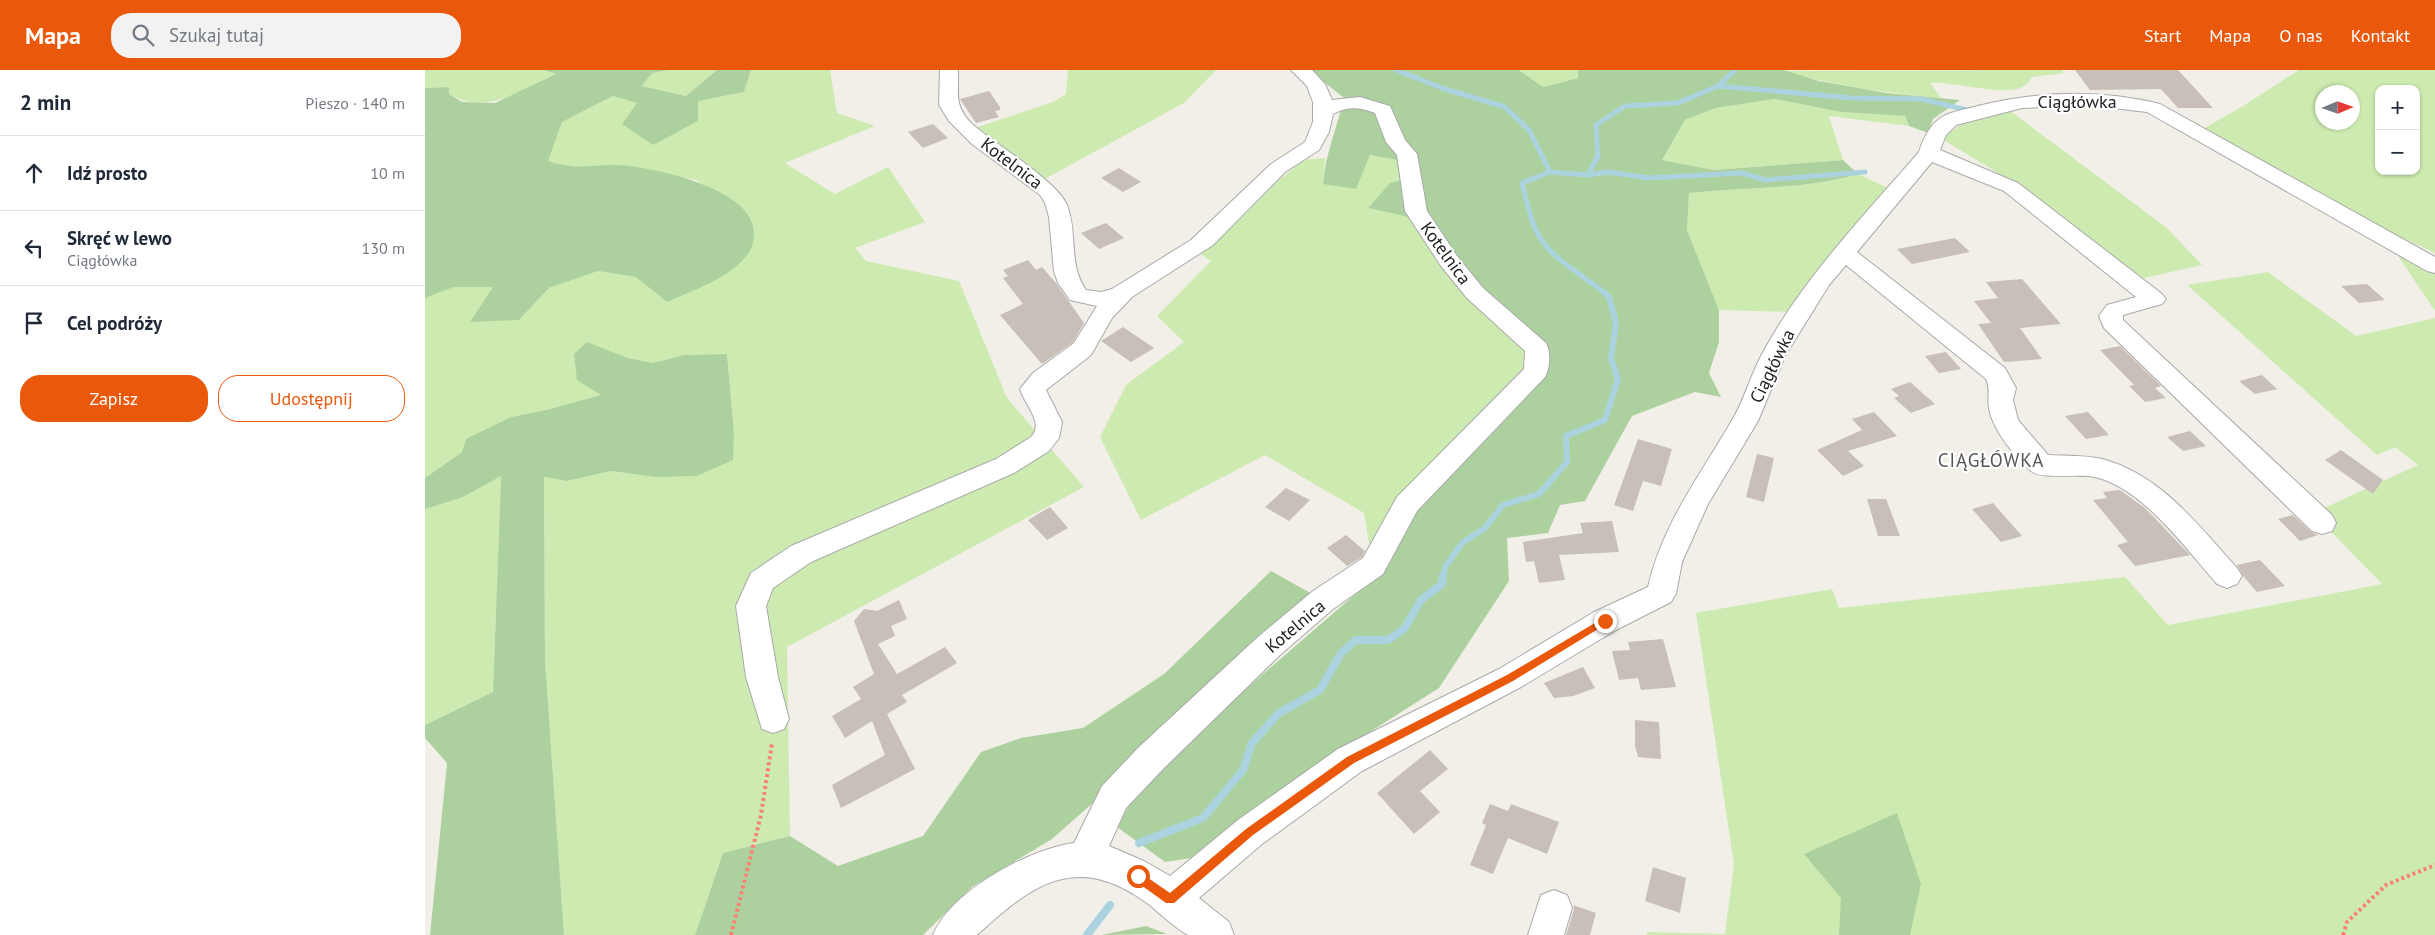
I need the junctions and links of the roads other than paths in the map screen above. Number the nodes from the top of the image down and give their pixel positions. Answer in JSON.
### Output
{"nodes":[{"id":1,"x":949,"y":70,"type":"edge"},
{"id":2,"x":1300,"y":70,"type":"edge"},
{"id":3,"x":1323,"y":112,"type":"junction"},
{"id":4,"x":1929,"y":152,"type":"junction"},
{"id":5,"x":1845,"y":253,"type":"junction"},
{"id":6,"x":2435,"y":266,"type":"edge"},
{"id":7,"x":1122,"y":295,"type":"junction"},
{"id":8,"x":2322,"y":522,"type":"dead end"},
{"id":9,"x":2227,"y":576,"type":"dead end"},
{"id":10,"x":773,"y":719,"type":"road end"},
{"id":11,"x":1085,"y":858,"type":"junction"},
{"id":12,"x":1170,"y":899,"type":"junction"},
{"id":13,"x":951,"y":935,"type":"edge"},
{"id":14,"x":1216,"y":935,"type":"edge"}],
"edges":[{"from":1,"to":7,"type":"street","name":"Kotelnica"},
{"from":2,"to":3,"type":"street"},
{"from":3,"to":7,"type":"street","name":"Kotelnica"},
{"from":3,"to":11,"type":"street","name":"Kotelnica"},
{"from":4,"to":5,"type":"street","name":"Ciągłówka"},
{"from":4,"to":6,"type":"street","name":"Ciągłówka"},
{"from":4,"to":8,"type":"street"},
{"from":5,"to":9,"type":"street"},
{"from":5,"to":12,"type":"street","name":"Ciągłówka"},
{"from":7,"to":10,"type":"street"},
{"from":11,"to":12,"type":"street"},
{"from":11,"to":13,"type":"street"},
{"from":12,"to":14,"type":"street"}]}
